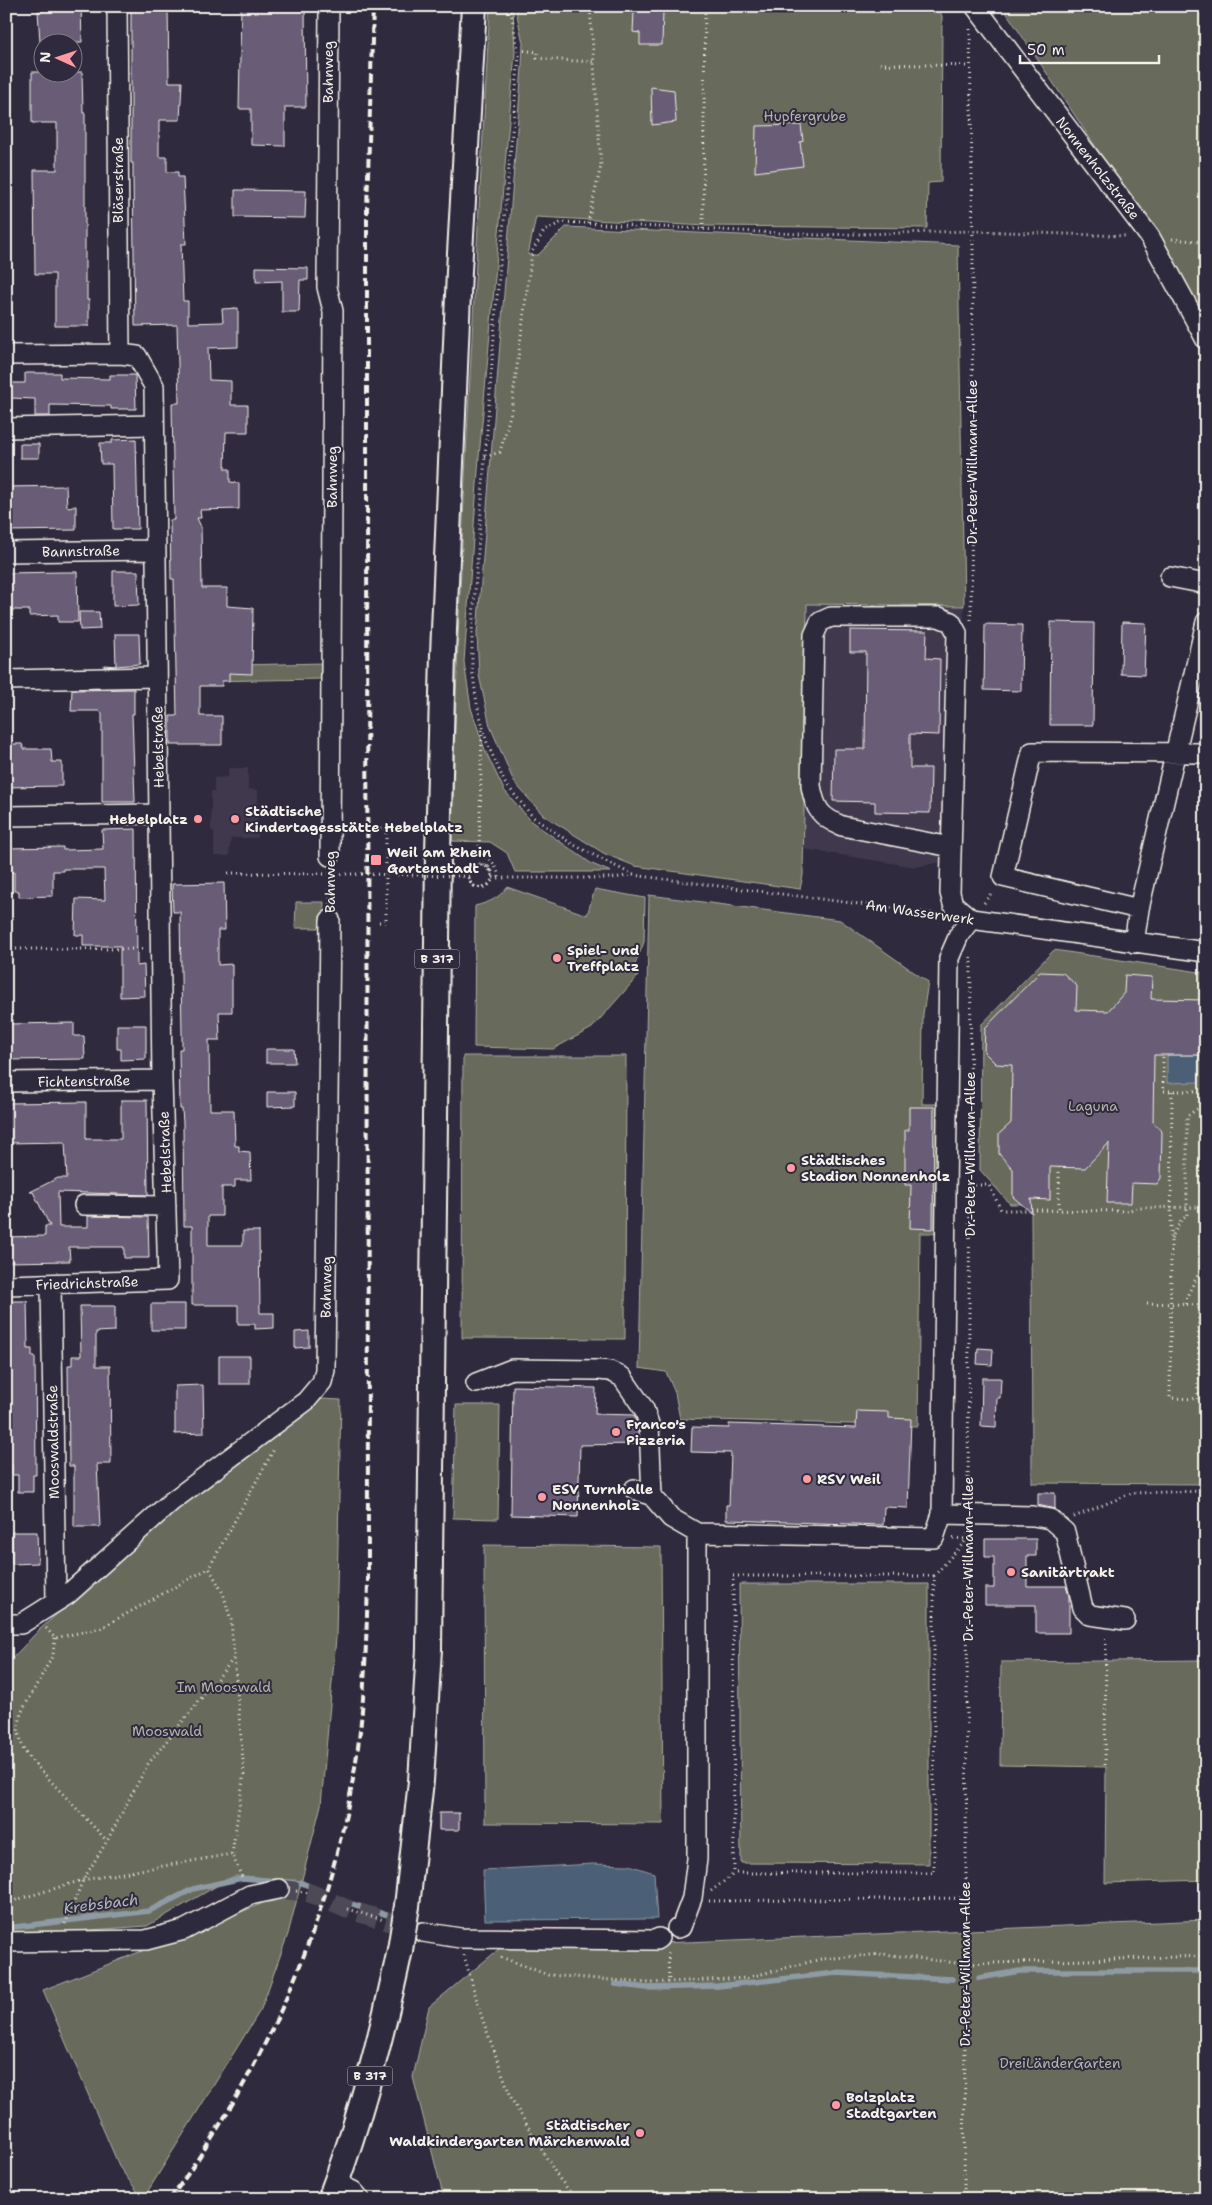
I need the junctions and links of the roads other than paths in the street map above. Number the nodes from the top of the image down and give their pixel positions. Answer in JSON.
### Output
{"nodes":[{"id":1,"x":116,"y":6,"type":"edge"},
{"id":2,"x":329,"y":6,"type":"edge"},
{"id":3,"x":474,"y":6,"type":"edge"},
{"id":4,"x":974,"y":6,"type":"edge"},
{"id":5,"x":1206,"y":340,"type":"edge"},
{"id":6,"x":120,"y":354,"type":"junction"},
{"id":7,"x":6,"y":355,"type":"edge"},
{"id":8,"x":154,"y":425,"type":"junction"},
{"id":9,"x":6,"y":428,"type":"edge"},
{"id":10,"x":155,"y":550,"type":"junction"},
{"id":11,"x":6,"y":552,"type":"edge"},
{"id":12,"x":1170,"y":577,"type":"dead end"},
{"id":13,"x":1206,"y":584,"type":"edge"},
{"id":14,"x":1206,"y":622,"type":"edge"},
{"id":15,"x":157,"y":677,"type":"junction"},
{"id":16,"x":6,"y":680,"type":"edge"},
{"id":17,"x":1175,"y":752,"type":"junction"},
{"id":18,"x":1206,"y":753,"type":"edge"},
{"id":19,"x":158,"y":814,"type":"junction"},
{"id":20,"x":6,"y":816,"type":"edge"},
{"id":21,"x":950,"y":847,"type":"junction"},
{"id":22,"x":330,"y":865,"type":"road end"},
{"id":23,"x":1139,"y":909,"type":"junction"},
{"id":24,"x":971,"y":919,"type":"junction"},
{"id":25,"x":330,"y":920,"type":"road end"},
{"id":26,"x":1134,"y":943,"type":"junction"},
{"id":27,"x":1206,"y":952,"type":"edge"},
{"id":28,"x":162,"y":1080,"type":"junction"},
{"id":29,"x":6,"y":1082,"type":"edge"},
{"id":30,"x":84,"y":1204,"type":"dead end"},
{"id":31,"x":166,"y":1206,"type":"junction"},
{"id":32,"x":168,"y":1280,"type":"joint"},
{"id":33,"x":51,"y":1284,"type":"junction"},
{"id":34,"x":6,"y":1285,"type":"edge"},
{"id":35,"x":476,"y":1383,"type":"dead end"},
{"id":36,"x":634,"y":1489,"type":"dead end"},
{"id":37,"x":652,"y":1496,"type":"junction"},
{"id":38,"x":942,"y":1514,"type":"junction"},
{"id":39,"x":697,"y":1533,"type":"junction"},
{"id":40,"x":56,"y":1600,"type":"junction"},
{"id":41,"x":1125,"y":1620,"type":"dead end"},
{"id":42,"x":6,"y":1624,"type":"edge"},
{"id":43,"x":279,"y":1889,"type":"tunnel mouth"},
{"id":44,"x":677,"y":1928,"type":"dead end"},
{"id":45,"x":423,"y":1932,"type":"tunnel mouth"},
{"id":46,"x":659,"y":1938,"type":"dead end"},
{"id":47,"x":6,"y":1942,"type":"edge"},
{"id":48,"x":333,"y":2191,"type":"edge"},
{"id":49,"x":360,"y":2199,"type":"edge"}],
"edges":[{"from":1,"to":6,"type":"street","name":"Bläserstraße"},
{"from":2,"to":22,"type":"street","name":"Bahnweg"},
{"from":3,"to":48,"type":"main road","number":"B 317","bridge":true},
{"from":4,"to":5,"type":"street","name":"Nonnenholzstraße"},
{"from":6,"to":7,"type":"street"},
{"from":6,"to":8,"type":"street","name":"Hebelstraße"},
{"from":8,"to":9,"type":"street"},
{"from":8,"to":10,"type":"street","name":"Hebelstraße"},
{"from":10,"to":11,"type":"street","name":"Bannstraße"},
{"from":10,"to":15,"type":"street","name":"Hebelstraße"},
{"from":12,"to":13,"type":"street"},
{"from":14,"to":17,"type":"street"},
{"from":15,"to":16,"type":"street"},
{"from":15,"to":19,"type":"street","name":"Hebelstraße"},
{"from":17,"to":18,"type":"street"},
{"from":17,"to":23,"type":"street"},
{"from":17,"to":23,"type":"street"},
{"from":19,"to":20,"type":"street"},
{"from":19,"to":28,"type":"street","name":"Hebelstraße"},
{"from":21,"to":21,"type":"street"},
{"from":21,"to":24,"type":"street"},
{"from":23,"to":26,"type":"street"},
{"from":24,"to":26,"type":"street","name":"Am Wasserwerk"},
{"from":24,"to":38,"type":"street","name":"Dr.-Peter-Willmann-Allee"},
{"from":25,"to":40,"type":"street","name":"Bahnweg"},
{"from":26,"to":27,"type":"street","name":"Am Wasserwerk"},
{"from":28,"to":29,"type":"street","name":"Fichtenstraße"},
{"from":28,"to":31,"type":"street","name":"Hebelstraße"},
{"from":30,"to":31,"type":"street"},
{"from":31,"to":32,"type":"street","name":"Hebelstraße"},
{"from":32,"to":33,"type":"street","name":"Friedrichstraße"},
{"from":33,"to":34,"type":"street","name":"Friedrichstraße"},
{"from":33,"to":40,"type":"street","name":"Mooswaldstraße"},
{"from":35,"to":37,"type":"street"},
{"from":36,"to":37,"type":"street"},
{"from":37,"to":39,"type":"street"},
{"from":38,"to":39,"type":"street","name":"Dr.-Peter-Willmann-Allee"},
{"from":38,"to":41,"type":"street"},
{"from":39,"to":44,"type":"street"},
{"from":40,"to":42,"type":"street","name":"Bahnweg"},
{"from":43,"to":47,"type":"street"},
{"from":45,"to":46,"type":"street"},
{"from":48,"to":49,"type":"street"}]}
